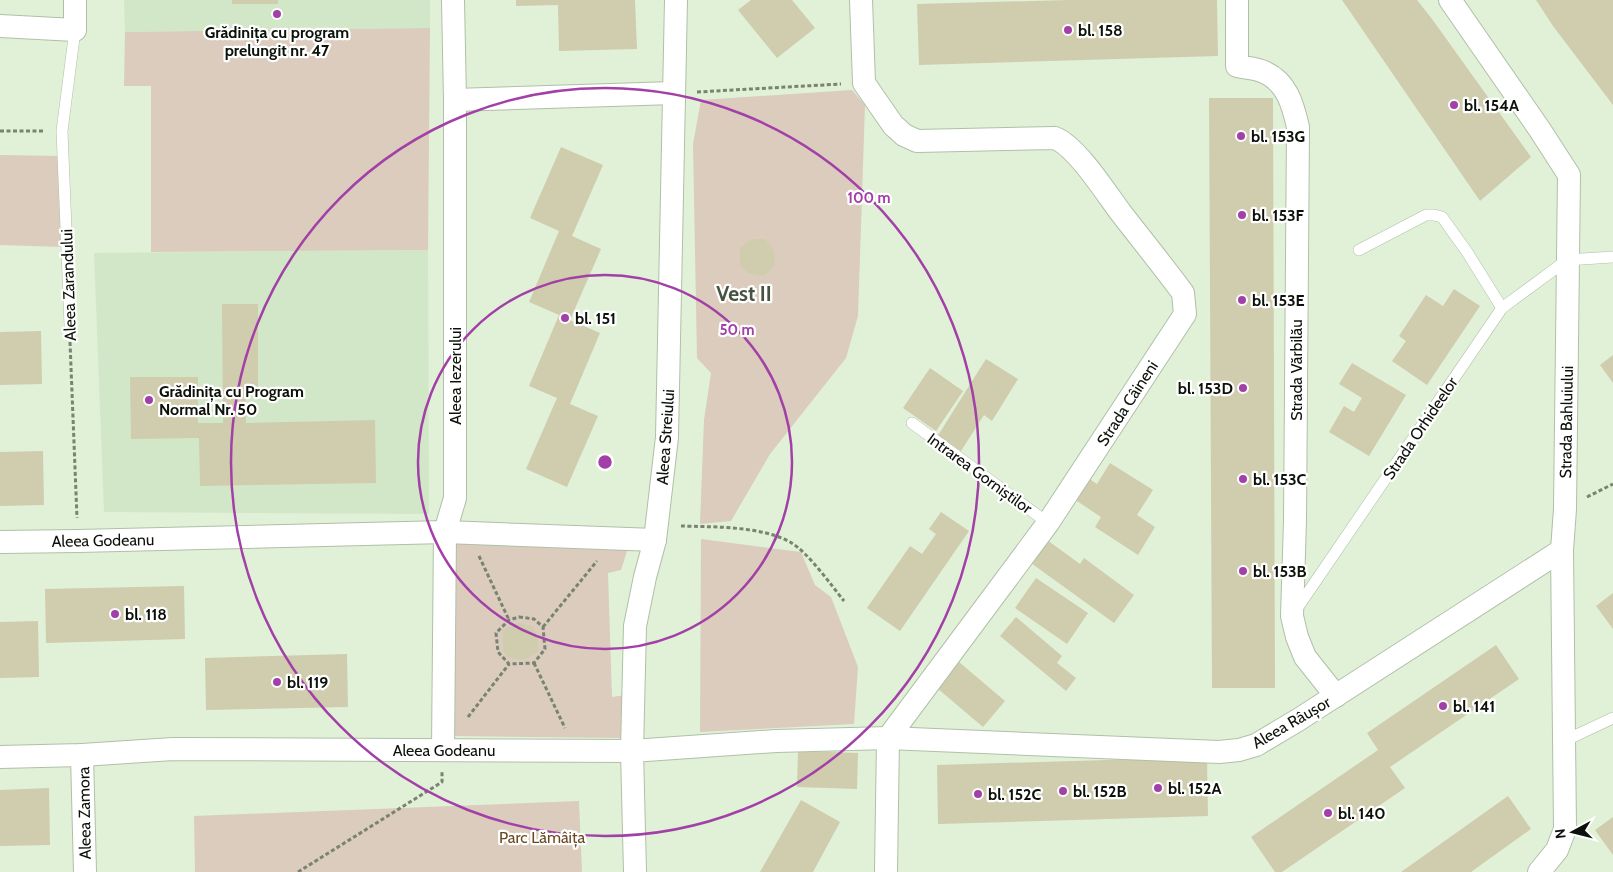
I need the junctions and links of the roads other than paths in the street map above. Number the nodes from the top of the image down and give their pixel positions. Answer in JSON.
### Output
{"nodes":[{"id":1,"x":75,"y":0,"type":"edge"},
{"id":2,"x":454,"y":0,"type":"edge"},
{"id":3,"x":676,"y":0,"type":"edge"},
{"id":4,"x":861,"y":0,"type":"edge"},
{"id":5,"x":1237,"y":0,"type":"edge"},
{"id":6,"x":1450,"y":0,"type":"edge"},
{"id":7,"x":0,"y":26,"type":"edge"},
{"id":8,"x":76,"y":30,"type":"junction"},
{"id":9,"x":674,"y":93,"type":"junction"},
{"id":10,"x":455,"y":100,"type":"junction"},
{"id":11,"x":1360,"y":250,"type":"dead end"},
{"id":12,"x":1613,"y":257,"type":"edge"},
{"id":13,"x":1567,"y":260,"type":"junction"},
{"id":14,"x":1502,"y":308,"type":"junction"},
{"id":15,"x":70,"y":325,"type":"road end"},
{"id":16,"x":912,"y":423,"type":"dead end"},
{"id":17,"x":1048,"y":523,"type":"junction"},
{"id":18,"x":445,"y":532,"type":"junction"},
{"id":19,"x":656,"y":533,"type":"junction"},
{"id":20,"x":0,"y":542,"type":"edge"},
{"id":21,"x":1562,"y":550,"type":"junction"},
{"id":22,"x":1292,"y":616,"type":"junction"},
{"id":23,"x":1336,"y":696,"type":"junction"},
{"id":24,"x":1613,"y":718,"type":"edge"},
{"id":25,"x":888,"y":738,"type":"junction"},
{"id":26,"x":1564,"y":741,"type":"junction"},
{"id":27,"x":442,"y":750,"type":"junction"},
{"id":28,"x":632,"y":751,"type":"junction"},
{"id":29,"x":82,"y":755,"type":"junction"},
{"id":30,"x":0,"y":757,"type":"edge"},
{"id":31,"x":85,"y":872,"type":"edge"},
{"id":32,"x":636,"y":872,"type":"edge"},
{"id":33,"x":886,"y":872,"type":"edge"},
{"id":34,"x":1539,"y":872,"type":"edge"}],
"edges":[{"from":1,"to":8,"type":"street"},
{"from":2,"to":10,"type":"street","name":"Aleea Iezerului"},
{"from":3,"to":9,"type":"street","name":"Aleea Streiului"},
{"from":4,"to":17,"type":"street","name":"Strada Câineni"},
{"from":5,"to":22,"type":"street","name":"Strada Vărbilău"},
{"from":6,"to":13,"type":"street","name":"Strada Bahluiului"},
{"from":7,"to":8,"type":"street"},
{"from":8,"to":15,"type":"lane","name":"Aleea Zarandului"},
{"from":9,"to":10,"type":"street"},
{"from":9,"to":19,"type":"street","name":"Aleea Streiului"},
{"from":10,"to":18,"type":"street","name":"Aleea Iezerului"},
{"from":11,"to":14,"type":"lane"},
{"from":12,"to":13,"type":"lane"},
{"from":13,"to":14,"type":"lane","name":"Strada Orhideelor"},
{"from":13,"to":21,"type":"street","name":"Strada Bahluiului"},
{"from":14,"to":22,"type":"lane","name":"Strada Orhideelor"},
{"from":16,"to":17,"type":"lane","name":"Intrarea Gorniștilor"},
{"from":17,"to":25,"type":"street","name":"Strada Câineni"},
{"from":18,"to":19,"type":"street","name":"Aleea Godeanu"},
{"from":18,"to":20,"type":"street","name":"Aleea Godeanu"},
{"from":18,"to":27,"type":"street","name":"Aleea Iezerului"},
{"from":19,"to":28,"type":"street","name":"Aleea Streiului"},
{"from":21,"to":23,"type":"street","name":"Aleea Râușor"},
{"from":21,"to":26,"type":"street","name":"Strada Bahluiului"},
{"from":22,"to":23,"type":"street","name":"Strada Vărbilău"},
{"from":23,"to":25,"type":"street","name":"Aleea Râușor"},
{"from":24,"to":26,"type":"lane"},
{"from":25,"to":28,"type":"street","name":"Aleea Godeanu"},
{"from":25,"to":33,"type":"street"},
{"from":26,"to":34,"type":"street","name":"Strada Bahluiului"},
{"from":27,"to":28,"type":"street","name":"Aleea Godeanu"},
{"from":27,"to":29,"type":"street","name":"Aleea Godeanu"},
{"from":28,"to":32,"type":"street","name":"Aleea Streiului"},
{"from":29,"to":30,"type":"street","name":"Aleea Godeanu"},
{"from":29,"to":31,"type":"street","name":"Aleea Zamora"}]}
